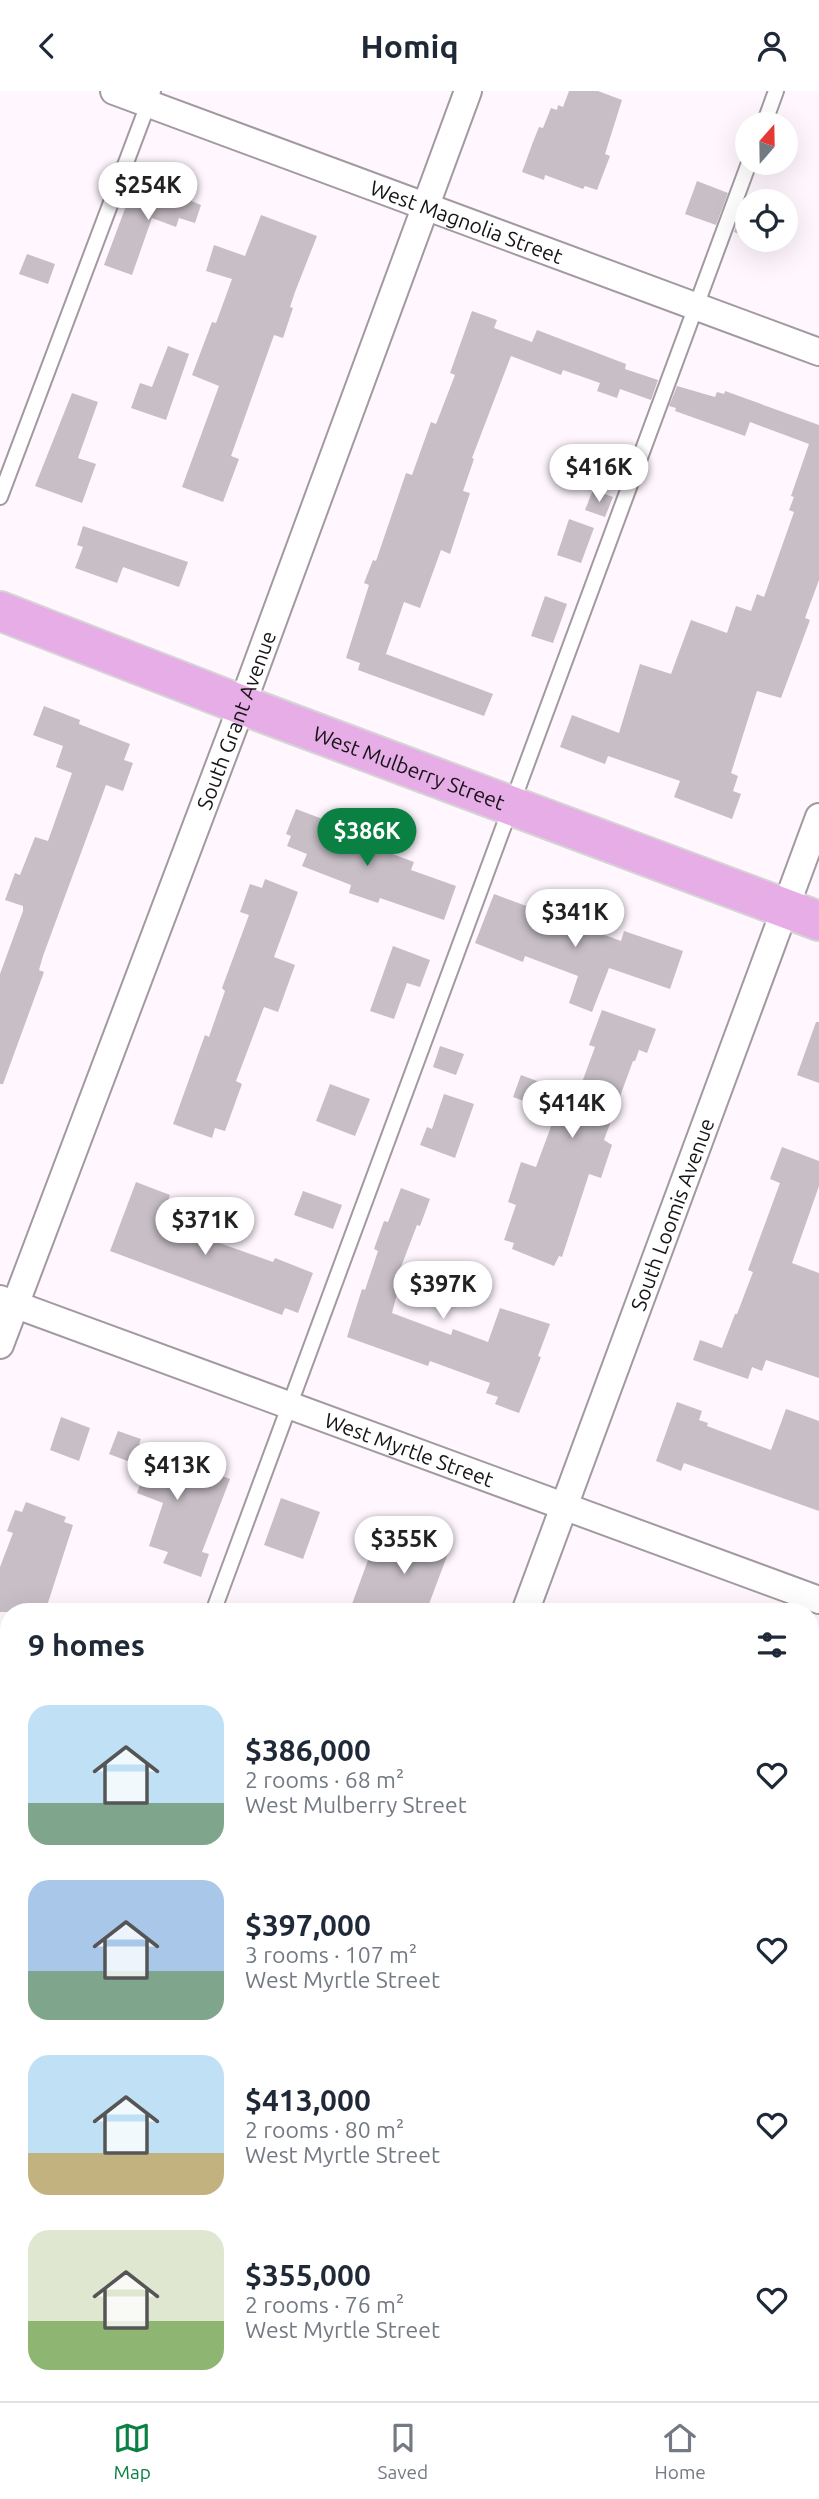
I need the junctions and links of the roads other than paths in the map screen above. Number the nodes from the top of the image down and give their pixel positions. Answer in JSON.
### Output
{"nodes":[{"id":1,"x":114,"y":91,"type":"edge"},
{"id":2,"x":468,"y":91,"type":"edge"},
{"id":3,"x":776,"y":91,"type":"edge"},
{"id":4,"x":151,"y":97,"type":"edge"},
{"id":5,"x":768,"y":112,"type":"edge"},
{"id":6,"x":745,"y":175,"type":"edge"},
{"id":7,"x":425,"y":206,"type":"junction"},
{"id":8,"x":696,"y":307,"type":"junction"},
{"id":9,"x":819,"y":352,"type":"edge"},
{"id":10,"x":0,"y":497,"type":"edge"},
{"id":11,"x":0,"y":611,"type":"edge"},
{"id":12,"x":242,"y":705,"type":"junction"},
{"id":13,"x":513,"y":807,"type":"junction"},
{"id":14,"x":819,"y":817,"type":"edge"},
{"id":15,"x":802,"y":914,"type":"edge"},
{"id":16,"x":7,"y":1302,"type":"edge"},
{"id":17,"x":0,"y":1345,"type":"edge"},
{"id":18,"x":289,"y":1406,"type":"junction"},
{"id":19,"x":564,"y":1505,"type":"junction"},
{"id":20,"x":819,"y":1600,"type":"edge"},
{"id":21,"x":217,"y":1603,"type":"edge"},
{"id":22,"x":528,"y":1603,"type":"edge"}],
"edges":[{"from":1,"to":4,"type":"street","name":"West Magnolia Street"},
{"from":2,"to":7,"type":"street","name":"South Grant Avenue"},
{"from":3,"to":5,"type":"lane"},
{"from":4,"to":7,"type":"street","name":"West Magnolia Street"},
{"from":4,"to":10,"type":"lane"},
{"from":6,"to":8,"type":"lane"},
{"from":7,"to":8,"type":"street","name":"West Magnolia Street"},
{"from":7,"to":12,"type":"street","name":"South Grant Avenue"},
{"from":8,"to":9,"type":"street","name":"West Magnolia Street"},
{"from":8,"to":13,"type":"lane"},
{"from":11,"to":12,"type":"main road","name":"West Mulberry Street"},
{"from":12,"to":13,"type":"main road","name":"West Mulberry Street"},
{"from":12,"to":16,"type":"street","name":"South Grant Avenue"},
{"from":13,"to":15,"type":"main road","name":"West Mulberry Street"},
{"from":13,"to":18,"type":"lane"},
{"from":14,"to":15,"type":"street","name":"South Loomis Avenue"},
{"from":15,"to":19,"type":"street","name":"South Loomis Avenue"},
{"from":16,"to":17,"type":"street","name":"South Grant Avenue"},
{"from":16,"to":18,"type":"street","name":"West Myrtle Street"},
{"from":18,"to":19,"type":"street","name":"West Myrtle Street"},
{"from":18,"to":21,"type":"lane"},
{"from":19,"to":20,"type":"street","name":"West Myrtle Street"},
{"from":19,"to":22,"type":"street","name":"South Loomis Avenue"}]}
